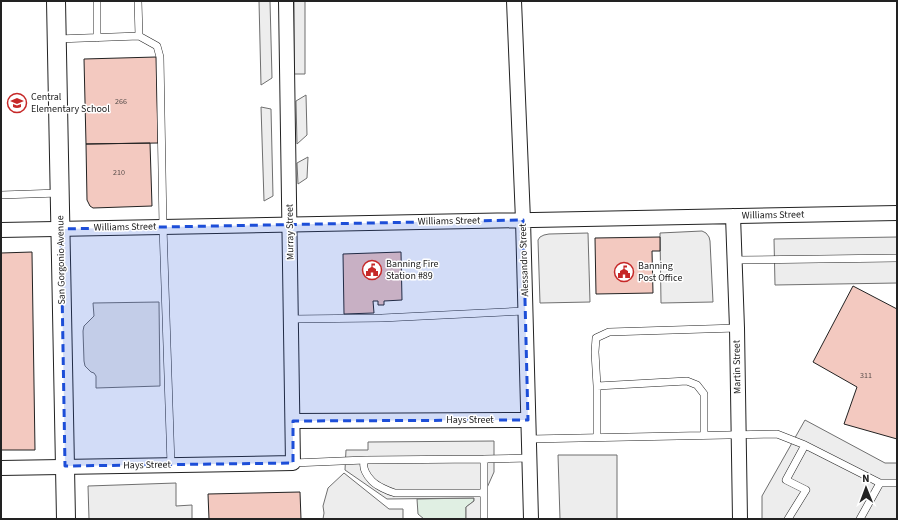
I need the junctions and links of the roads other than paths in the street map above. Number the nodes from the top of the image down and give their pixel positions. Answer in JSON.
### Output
{"nodes":[{"id":1,"x":56,"y":1,"type":"edge"},
{"id":2,"x":97,"y":1,"type":"edge"},
{"id":3,"x":138,"y":1,"type":"edge"},
{"id":4,"x":286,"y":1,"type":"edge"},
{"id":5,"x":514,"y":1,"type":"edge"},
{"id":6,"x":139,"y":36,"type":"junction"},
{"id":7,"x":97,"y":38,"type":"junction"},
{"id":8,"x":56,"y":40,"type":"junction"},
{"id":9,"x":60,"y":193,"type":"junction"},
{"id":10,"x":1,"y":195,"type":"edge"},
{"id":11,"x":897,"y":213,"type":"edge"},
{"id":12,"x":733,"y":216,"type":"junction"},
{"id":13,"x":523,"y":220,"type":"junction"},
{"id":14,"x":290,"y":224,"type":"junction"},
{"id":15,"x":163,"y":227,"type":"junction"},
{"id":16,"x":61,"y":229,"type":"junction"},
{"id":17,"x":1,"y":230,"type":"edge"},
{"id":18,"x":897,"y":258,"type":"edge"},
{"id":19,"x":735,"y":260,"type":"junction"},
{"id":20,"x":526,"y":312,"type":"junction"},
{"id":21,"x":291,"y":319,"type":"junction"},
{"id":22,"x":737,"y":328,"type":"junction"},
{"id":23,"x":596,"y":386,"type":"junction"},
{"id":24,"x":528,"y":420,"type":"junction"},
{"id":25,"x":292,"y":421,"type":"junction"},
{"id":26,"x":739,"y":434,"type":"junction"},
{"id":27,"x":704,"y":435,"type":"junction"},
{"id":28,"x":597,"y":438,"type":"junction"},
{"id":29,"x":530,"y":439,"type":"junction"},
{"id":30,"x":804,"y":445,"type":"junction"},
{"id":31,"x":530,"y":458,"type":"junction"},
{"id":32,"x":484,"y":459,"type":"junction"},
{"id":33,"x":365,"y":460,"type":"junction"},
{"id":34,"x":293,"y":463,"type":"junction"},
{"id":35,"x":171,"y":465,"type":"junction"},
{"id":36,"x":65,"y":466,"type":"junction"},
{"id":37,"x":1,"y":468,"type":"edge"},
{"id":38,"x":880,"y":483,"type":"junction"},
{"id":39,"x":897,"y":483,"type":"edge"},
{"id":40,"x":484,"y":493,"type":"junction"},
{"id":41,"x":66,"y":519,"type":"edge"},
{"id":42,"x":484,"y":519,"type":"edge"},
{"id":43,"x":531,"y":519,"type":"edge"},
{"id":44,"x":740,"y":519,"type":"edge"},
{"id":45,"x":788,"y":519,"type":"edge"},
{"id":46,"x":860,"y":519,"type":"edge"}],
"edges":[{"from":1,"to":8,"type":"street","name":"San Gorgonio Avenue"},
{"from":2,"to":7,"type":"lane"},
{"from":3,"to":6,"type":"lane"},
{"from":4,"to":14,"type":"street","name":"Murray Street"},
{"from":5,"to":13,"type":"street","name":"Alessandro Street"},
{"from":6,"to":7,"type":"lane"},
{"from":6,"to":15,"type":"lane"},
{"from":7,"to":8,"type":"lane"},
{"from":8,"to":9,"type":"street","name":"San Gorgonio Avenue"},
{"from":9,"to":10,"type":"lane"},
{"from":9,"to":16,"type":"street","name":"San Gorgonio Avenue"},
{"from":11,"to":12,"type":"street","name":"Williams Street"},
{"from":12,"to":13,"type":"street","name":"Williams Street"},
{"from":12,"to":19,"type":"street","name":"Martin Street"},
{"from":13,"to":14,"type":"street","name":"Williams Street"},
{"from":13,"to":20,"type":"street","name":"Alessandro Street"},
{"from":14,"to":15,"type":"street","name":"Williams Street"},
{"from":14,"to":21,"type":"street","name":"Murray Street"},
{"from":15,"to":16,"type":"street","name":"Williams Street"},
{"from":15,"to":35,"type":"lane"},
{"from":16,"to":17,"type":"street","name":"Williams Street"},
{"from":16,"to":36,"type":"street","name":"San Gorgonio Avenue"},
{"from":18,"to":19,"type":"lane"},
{"from":19,"to":22,"type":"street","name":"Martin Street"},
{"from":20,"to":21,"type":"lane"},
{"from":20,"to":24,"type":"street","name":"Alessandro Street"},
{"from":21,"to":25,"type":"street","name":"Murray Street"},
{"from":22,"to":23,"type":"lane"},
{"from":22,"to":26,"type":"street","name":"Martin Street"},
{"from":23,"to":27,"type":"lane"},
{"from":23,"to":28,"type":"lane"},
{"from":24,"to":25,"type":"street","name":"Hays Street"},
{"from":24,"to":29,"type":"street","name":"Alessandro Street"},
{"from":25,"to":34,"type":"street","name":"Murray Street"},
{"from":26,"to":27,"type":"lane"},
{"from":26,"to":30,"type":"lane"},
{"from":26,"to":44,"type":"street","name":"Martin Street"},
{"from":27,"to":28,"type":"lane"},
{"from":28,"to":29,"type":"lane"},
{"from":29,"to":31,"type":"street","name":"Alessandro Street"},
{"from":30,"to":38,"type":"lane"},
{"from":30,"to":45,"type":"lane"},
{"from":31,"to":32,"type":"lane"},
{"from":31,"to":43,"type":"street","name":"Alessandro Street"},
{"from":32,"to":33,"type":"lane"},
{"from":32,"to":40,"type":"lane"},
{"from":33,"to":34,"type":"lane"},
{"from":33,"to":40,"type":"lane"},
{"from":34,"to":35,"type":"street","name":"Hays Street"},
{"from":35,"to":36,"type":"street","name":"Hays Street"},
{"from":36,"to":37,"type":"street","name":"Hays Street"},
{"from":36,"to":41,"type":"street","name":"San Gorgonio Avenue"},
{"from":38,"to":39,"type":"lane"},
{"from":38,"to":46,"type":"lane"},
{"from":40,"to":42,"type":"lane"}]}
